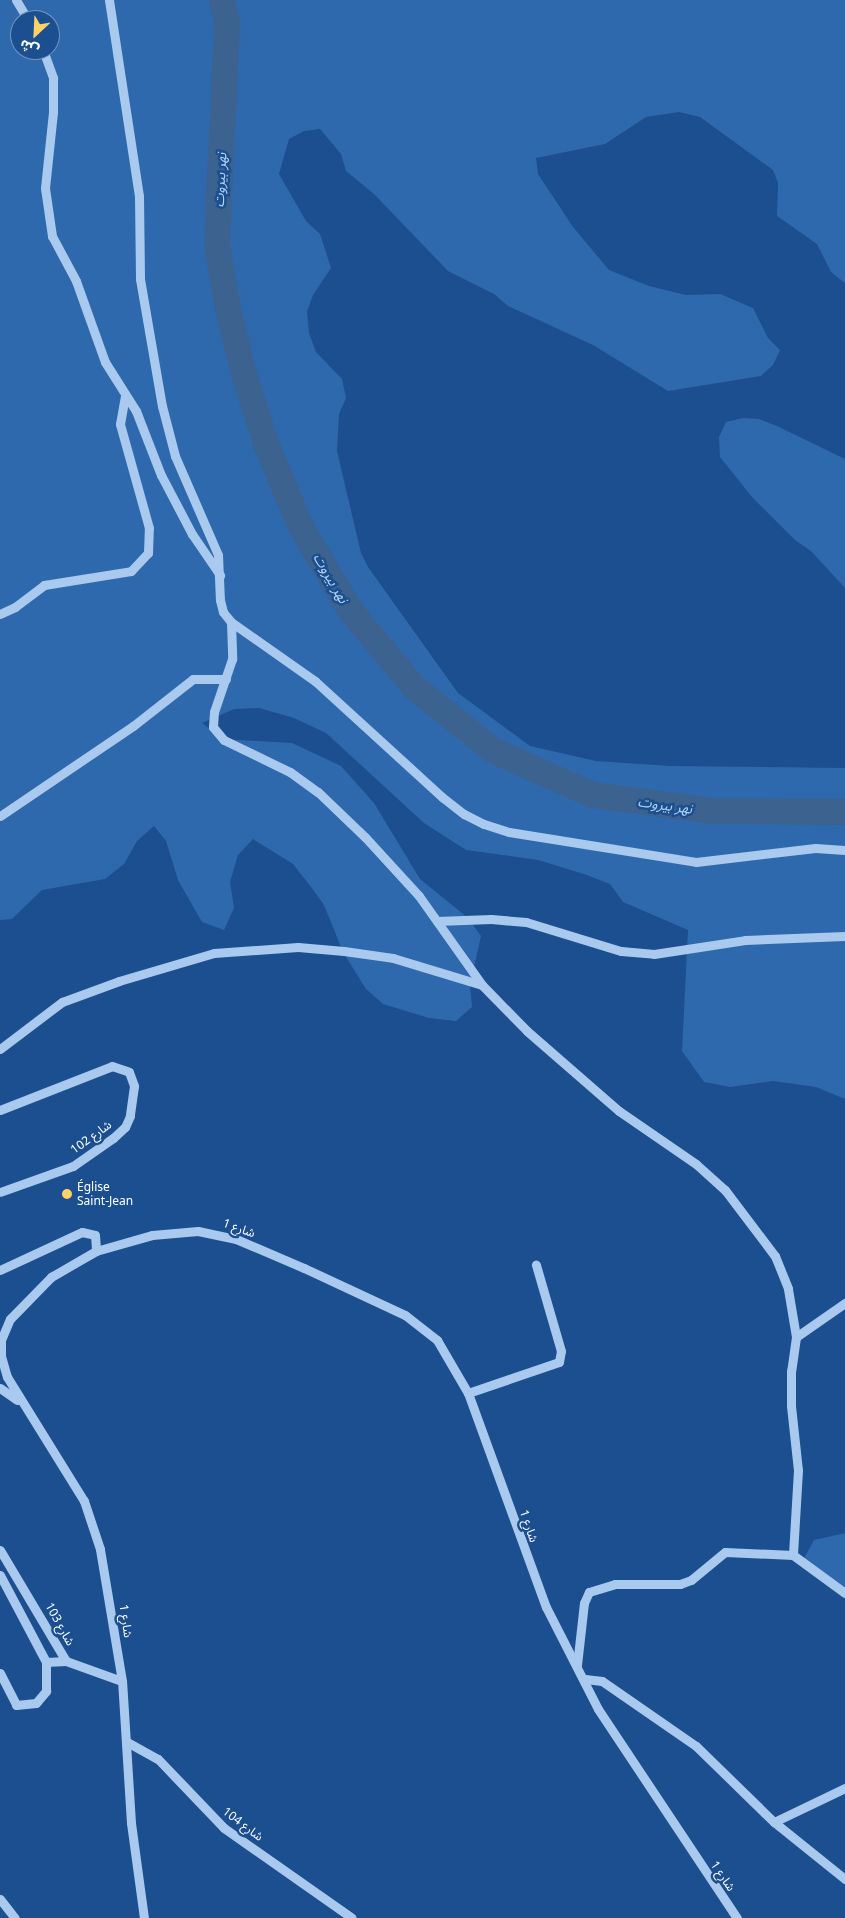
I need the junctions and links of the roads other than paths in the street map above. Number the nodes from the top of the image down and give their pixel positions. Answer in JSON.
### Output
{"nodes":[{"id":1,"x":109,"y":0,"type":"edge"},
{"id":2,"x":47,"y":60,"type":"edge"},
{"id":3,"x":125,"y":396,"type":"junction"},
{"id":4,"x":220,"y":575,"type":"junction"},
{"id":5,"x":0,"y":614,"type":"edge"},
{"id":6,"x":231,"y":622,"type":"junction"},
{"id":7,"x":226,"y":679,"type":"junction"},
{"id":8,"x":0,"y":816,"type":"edge"},
{"id":9,"x":845,"y":850,"type":"edge"},
{"id":10,"x":438,"y":921,"type":"junction"},
{"id":11,"x":845,"y":936,"type":"edge"},
{"id":12,"x":482,"y":985,"type":"junction"},
{"id":13,"x":0,"y":1049,"type":"edge"},
{"id":14,"x":0,"y":1110,"type":"edge"},
{"id":15,"x":0,"y":1192,"type":"edge"},
{"id":16,"x":96,"y":1251,"type":"junction"},
{"id":17,"x":536,"y":1265,"type":"dead end"},
{"id":18,"x":0,"y":1270,"type":"edge"},
{"id":19,"x":845,"y":1303,"type":"edge"},
{"id":20,"x":796,"y":1337,"type":"junction"},
{"id":21,"x":0,"y":1388,"type":"edge"},
{"id":22,"x":468,"y":1394,"type":"junction"},
{"id":23,"x":20,"y":1401,"type":"junction"},
{"id":24,"x":0,"y":1550,"type":"edge"},
{"id":25,"x":793,"y":1555,"type":"junction"},
{"id":26,"x":0,"y":1575,"type":"edge"},
{"id":27,"x":845,"y":1593,"type":"edge"},
{"id":28,"x":66,"y":1661,"type":"junction"},
{"id":29,"x":46,"y":1662,"type":"junction"},
{"id":30,"x":577,"y":1665,"type":"junction"},
{"id":31,"x":0,"y":1673,"type":"edge"},
{"id":32,"x":585,"y":1679,"type":"junction"},
{"id":33,"x":122,"y":1681,"type":"junction"},
{"id":34,"x":126,"y":1742,"type":"junction"},
{"id":35,"x":845,"y":1788,"type":"edge"},
{"id":36,"x":774,"y":1822,"type":"junction"},
{"id":37,"x":845,"y":1879,"type":"edge"},
{"id":38,"x":0,"y":1899,"type":"edge"},
{"id":39,"x":14,"y":1918,"type":"edge"},
{"id":40,"x":144,"y":1918,"type":"edge"},
{"id":41,"x":352,"y":1918,"type":"edge"},
{"id":42,"x":737,"y":1918,"type":"edge"}],
"edges":[{"from":1,"to":4,"type":"street"},
{"from":2,"to":3,"type":"street"},
{"from":3,"to":4,"type":"street"},
{"from":3,"to":5,"type":"street"},
{"from":4,"to":6,"type":"street"},
{"from":6,"to":7,"type":"street"},
{"from":6,"to":9,"type":"street"},
{"from":7,"to":8,"type":"street"},
{"from":7,"to":10,"type":"street"},
{"from":10,"to":11,"type":"street"},
{"from":10,"to":12,"type":"street"},
{"from":12,"to":13,"type":"street"},
{"from":12,"to":20,"type":"street"},
{"from":14,"to":15,"type":"street","name":"شارع 102"},
{"from":16,"to":18,"type":"street"},
{"from":16,"to":22,"type":"street","name":"شارع 1"},
{"from":16,"to":23,"type":"street","name":"شارع 1"},
{"from":17,"to":22,"type":"street"},
{"from":19,"to":20,"type":"street"},
{"from":20,"to":25,"type":"street"},
{"from":21,"to":23,"type":"street"},
{"from":22,"to":30,"type":"street","name":"شارع 1"},
{"from":23,"to":33,"type":"street","name":"شارع 1"},
{"from":24,"to":28,"type":"street","name":"شارع 103"},
{"from":25,"to":27,"type":"street"},
{"from":25,"to":30,"type":"street"},
{"from":26,"to":29,"type":"street"},
{"from":28,"to":29,"type":"street"},
{"from":28,"to":33,"type":"street","name":"شارع 103"},
{"from":29,"to":31,"type":"street"},
{"from":30,"to":32,"type":"street","name":"شارع 1"},
{"from":32,"to":36,"type":"street"},
{"from":32,"to":42,"type":"street","name":"شارع 1"},
{"from":33,"to":34,"type":"street","name":"شارع 1"},
{"from":34,"to":40,"type":"street","name":"شارع 1"},
{"from":34,"to":41,"type":"street","name":"شارع 104"},
{"from":35,"to":36,"type":"street"},
{"from":36,"to":37,"type":"street"},
{"from":38,"to":39,"type":"street"}]}
